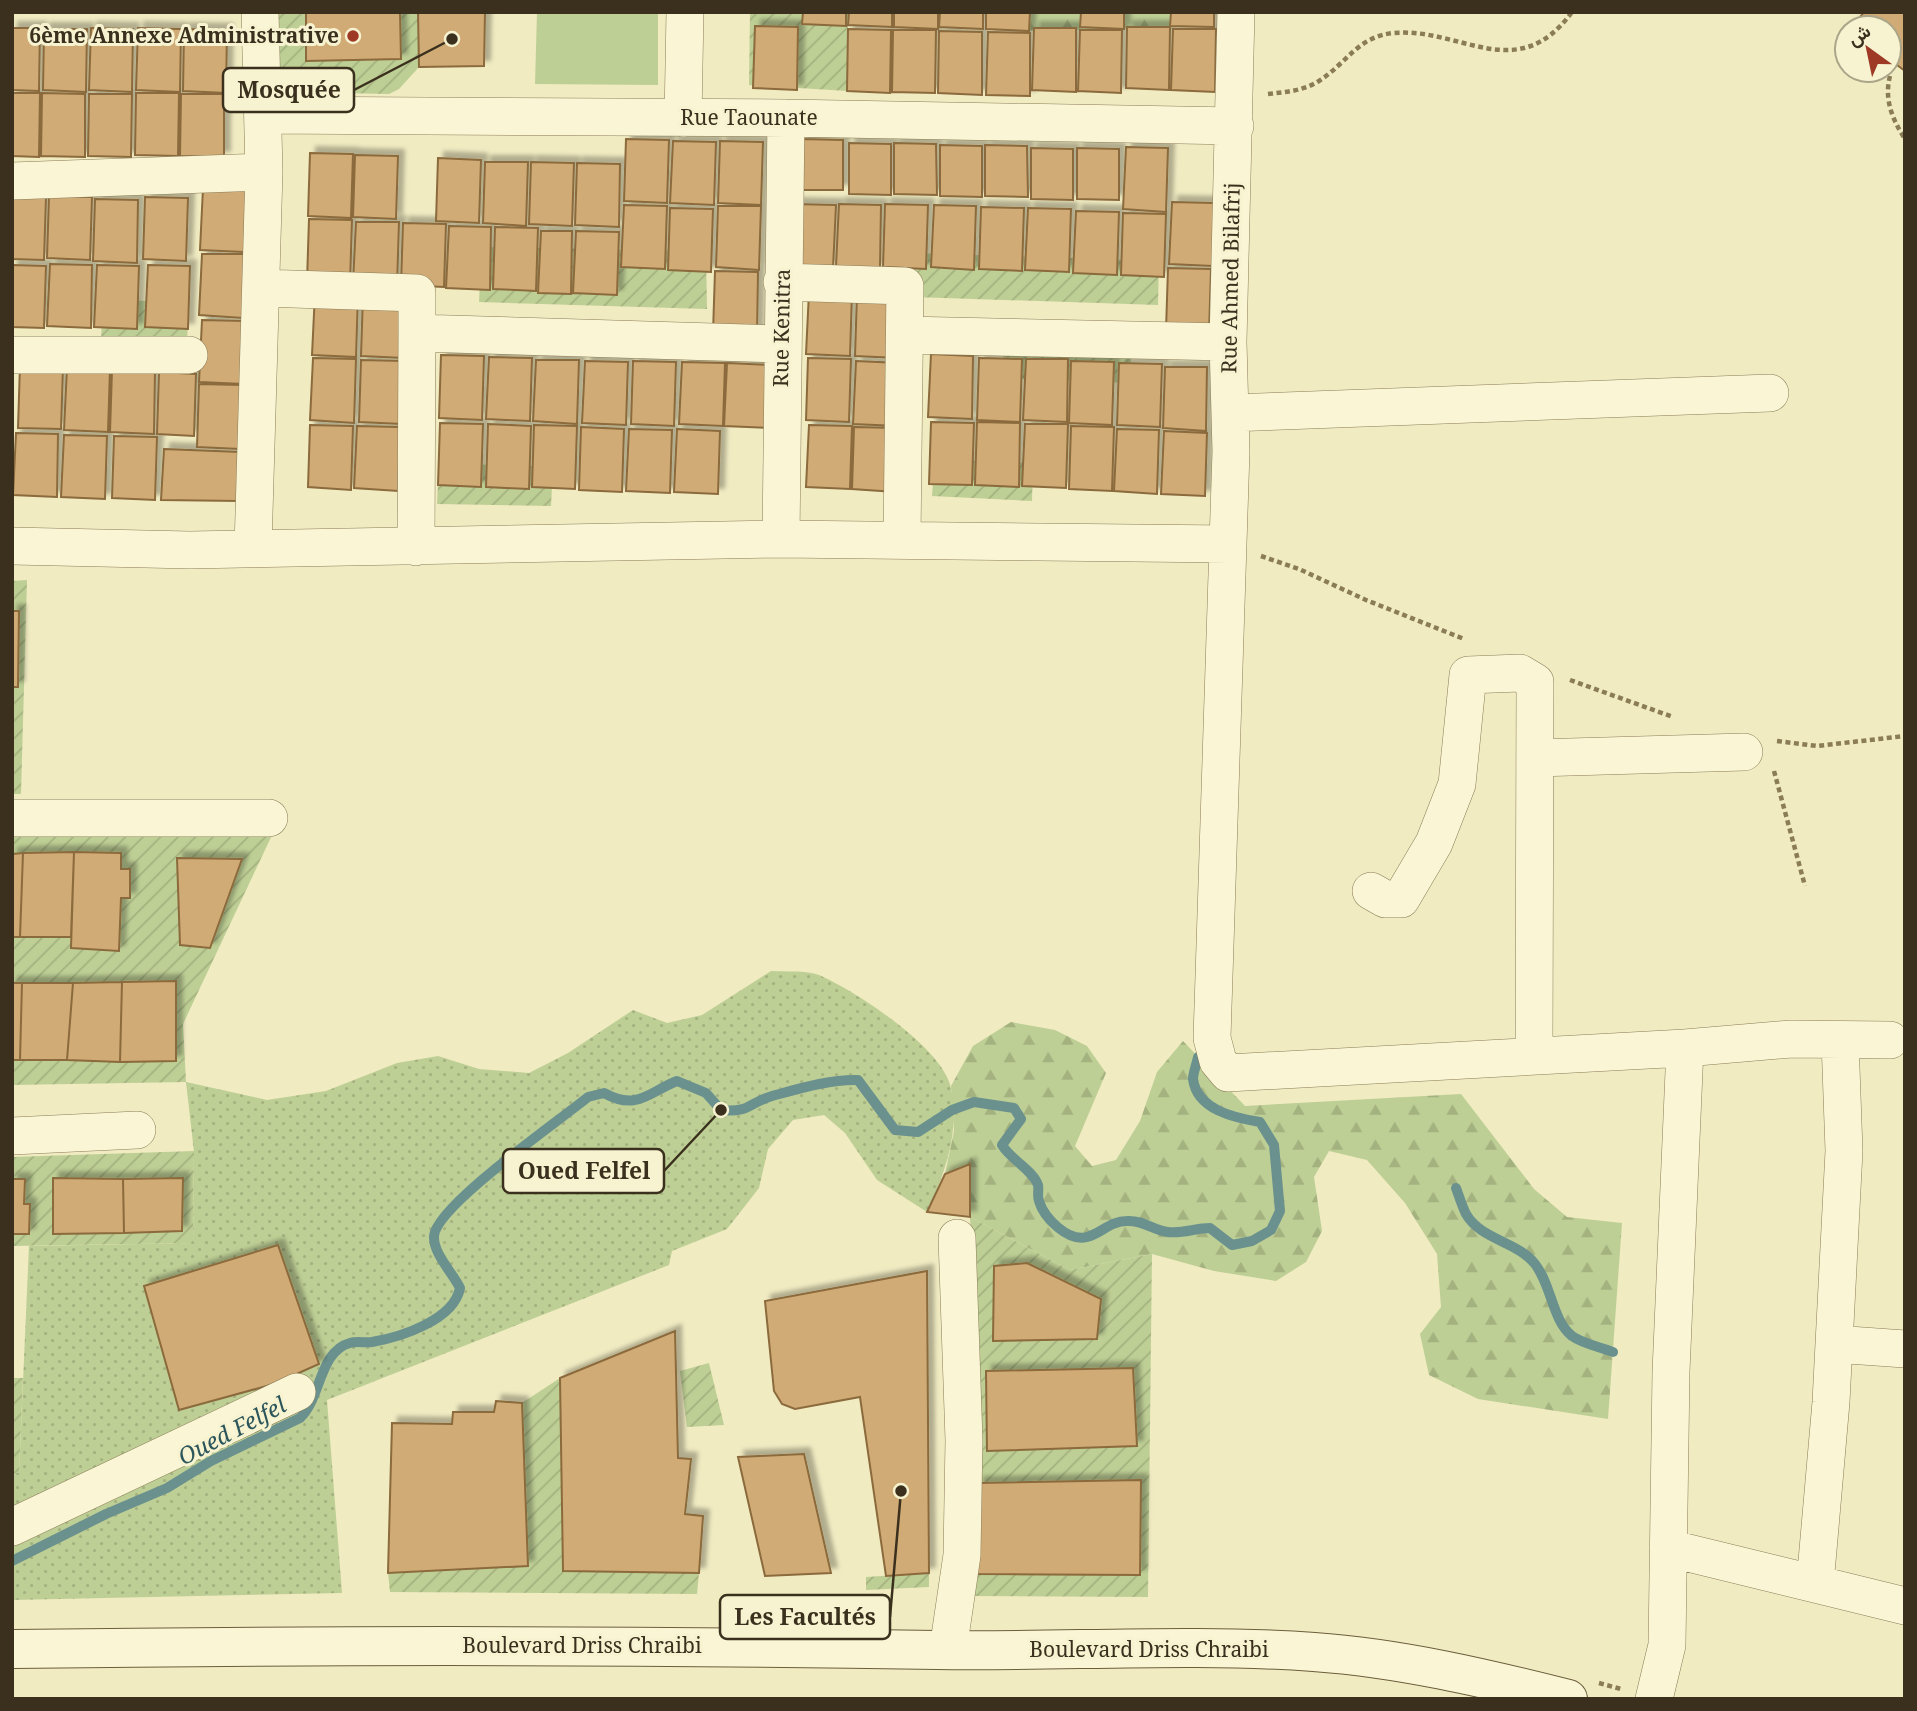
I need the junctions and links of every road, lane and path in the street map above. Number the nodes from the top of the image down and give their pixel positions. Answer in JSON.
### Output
{"nodes":[{"id":1,"x":260,"y":12,"type":"edge"},
{"id":2,"x":685,"y":12,"type":"edge"},
{"id":3,"x":1236,"y":12,"type":"edge"},
{"id":4,"x":1572,"y":12,"type":"edge"},
{"id":5,"x":1888,"y":84,"type":"edge"},
{"id":6,"x":1236,"y":112,"type":"junction"},
{"id":7,"x":263,"y":115,"type":"junction"},
{"id":8,"x":683,"y":118,"type":"junction"},
{"id":9,"x":786,"y":118,"type":"junction"},
{"id":10,"x":1905,"y":139,"type":"edge"},
{"id":11,"x":264,"y":172,"type":"junction"},
{"id":12,"x":12,"y":181,"type":"edge"},
{"id":13,"x":782,"y":282,"type":"junction"},
{"id":14,"x":261,"y":288,"type":"junction"},
{"id":15,"x":417,"y":333,"type":"junction"},
{"id":16,"x":905,"y":335,"type":"junction"},
{"id":17,"x":1228,"y":342,"type":"junction"},
{"id":18,"x":781,"y":344,"type":"junction"},
{"id":19,"x":12,"y":355,"type":"edge"},
{"id":20,"x":189,"y":355,"type":"dead end"},
{"id":21,"x":1770,"y":393,"type":"dead end"},
{"id":22,"x":1230,"y":413,"type":"junction"},
{"id":23,"x":781,"y":539,"type":"junction"},
{"id":24,"x":902,"y":540,"type":"junction"},
{"id":25,"x":1228,"y":544,"type":"junction"},
{"id":26,"x":12,"y":546,"type":"edge"},
{"id":27,"x":416,"y":547,"type":"junction"},
{"id":28,"x":253,"y":548,"type":"junction"},
{"id":29,"x":1535,"y":758,"type":"junction"},
{"id":30,"x":1758,"y":759,"type":"joint"},
{"id":31,"x":12,"y":817,"type":"edge"},
{"id":32,"x":270,"y":818,"type":"dead end"},
{"id":33,"x":1805,"y":886,"type":"dead end"},
{"id":34,"x":1371,"y":891,"type":"dead end"},
{"id":35,"x":1840,"y":1040,"type":"junction"},
{"id":36,"x":1890,"y":1040,"type":"dead end"},
{"id":37,"x":1685,"y":1048,"type":"junction"},
{"id":38,"x":1534,"y":1056,"type":"junction"},
{"id":39,"x":137,"y":1130,"type":"dead end"},
{"id":40,"x":12,"y":1136,"type":"edge"},
{"id":41,"x":957,"y":1238,"type":"dead end"},
{"id":42,"x":1834,"y":1344,"type":"junction"},
{"id":43,"x":1905,"y":1349,"type":"edge"},
{"id":44,"x":297,"y":1392,"type":"dead end"},
{"id":45,"x":12,"y":1527,"type":"edge"},
{"id":46,"x":1668,"y":1548,"type":"junction"},
{"id":47,"x":1815,"y":1584,"type":"junction"},
{"id":48,"x":1905,"y":1606,"type":"edge"},
{"id":49,"x":12,"y":1649,"type":"edge"},
{"id":50,"x":948,"y":1650,"type":"junction"},
{"id":51,"x":1545,"y":1696,"type":"edge"},
{"id":52,"x":1654,"y":1699,"type":"edge"}],
"edges":[{"from":1,"to":7,"type":"street"},
{"from":2,"to":8,"type":"street"},
{"from":3,"to":6,"type":"street","name":"Rue Ahmed Bilafrij"},
{"from":4,"to":6,"type":"path"},
{"from":5,"to":10,"type":"path"},
{"from":6,"to":9,"type":"street","name":"Rue Taounate"},
{"from":6,"to":17,"type":"street","name":"Rue Ahmed Bilafrij"},
{"from":7,"to":8,"type":"street","name":"Rue Taounate"},
{"from":7,"to":11,"type":"street"},
{"from":8,"to":9,"type":"street","name":"Rue Taounate"},
{"from":9,"to":13,"type":"street","name":"Rue Kenitra"},
{"from":11,"to":12,"type":"street"},
{"from":11,"to":14,"type":"street"},
{"from":13,"to":16,"type":"street"},
{"from":13,"to":18,"type":"street","name":"Rue Kenitra"},
{"from":14,"to":15,"type":"street"},
{"from":14,"to":28,"type":"street"},
{"from":15,"to":18,"type":"street"},
{"from":15,"to":27,"type":"street"},
{"from":16,"to":17,"type":"street"},
{"from":16,"to":24,"type":"street"},
{"from":17,"to":22,"type":"street","name":"Rue Ahmed Bilafrij"},
{"from":18,"to":23,"type":"street","name":"Rue Kenitra"},
{"from":19,"to":20,"type":"street"},
{"from":21,"to":22,"type":"street"},
{"from":22,"to":25,"type":"street","name":"Rue Ahmed Bilafrij"},
{"from":23,"to":24,"type":"street"},
{"from":23,"to":27,"type":"street"},
{"from":24,"to":25,"type":"street"},
{"from":25,"to":38,"type":"street","name":"Rue Ahmed Bilafrij"},
{"from":26,"to":28,"type":"street"},
{"from":27,"to":28,"type":"street"},
{"from":29,"to":30,"type":"street"},
{"from":29,"to":34,"type":"street"},
{"from":29,"to":38,"type":"street"},
{"from":30,"to":33,"type":"path"},
{"from":31,"to":32,"type":"street"},
{"from":35,"to":36,"type":"street"},
{"from":35,"to":37,"type":"street"},
{"from":35,"to":42,"type":"street"},
{"from":37,"to":38,"type":"street"},
{"from":37,"to":46,"type":"street"},
{"from":39,"to":40,"type":"street"},
{"from":41,"to":50,"type":"street"},
{"from":42,"to":43,"type":"street"},
{"from":42,"to":47,"type":"street"},
{"from":44,"to":45,"type":"street"},
{"from":46,"to":47,"type":"street"},
{"from":46,"to":52,"type":"street"},
{"from":47,"to":48,"type":"street"},
{"from":49,"to":50,"type":"main road","name":"Boulevard Driss Chraibi"},
{"from":50,"to":51,"type":"main road","name":"Boulevard Driss Chraibi"}]}
